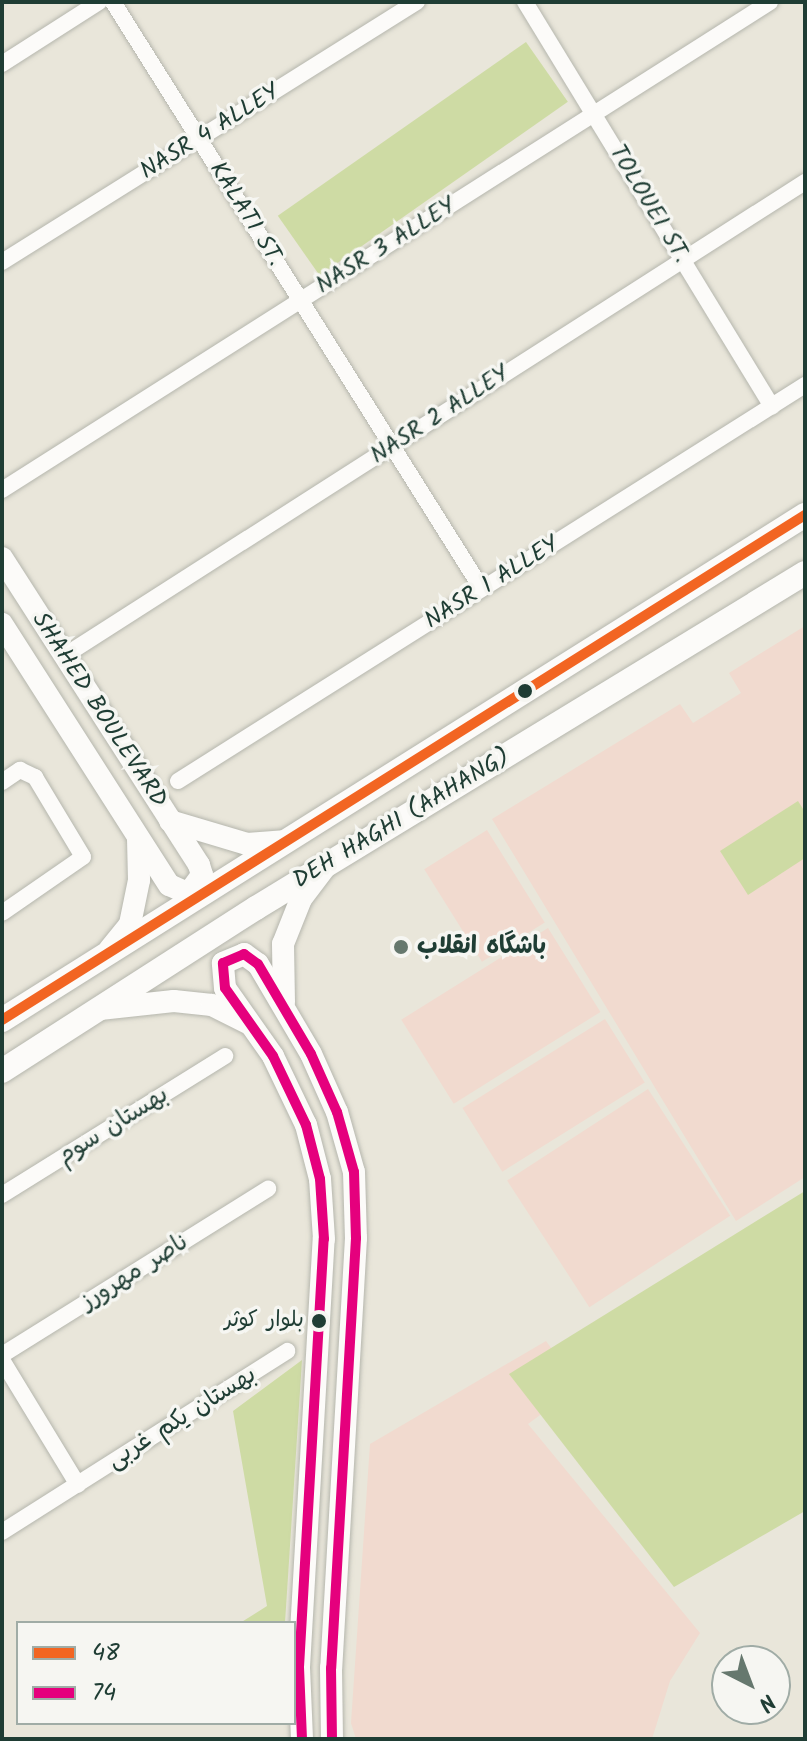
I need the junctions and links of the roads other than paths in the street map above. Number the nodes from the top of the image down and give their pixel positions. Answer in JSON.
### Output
{"nodes":[{"id":1,"x":99,"y":2,"type":"edge"},
{"id":2,"x":113,"y":2,"type":"edge"},
{"id":3,"x":417,"y":2,"type":"edge"},
{"id":4,"x":525,"y":2,"type":"edge"},
{"id":5,"x":770,"y":2,"type":"edge"},
{"id":6,"x":2,"y":64,"type":"edge"},
{"id":7,"x":594,"y":114,"type":"junction"},
{"id":8,"x":199,"y":139,"type":"junction"},
{"id":9,"x":805,"y":182,"type":"edge"},
{"id":10,"x":683,"y":259,"type":"junction"},
{"id":11,"x":2,"y":262,"type":"edge"},
{"id":12,"x":300,"y":300,"type":"junction"},
{"id":13,"x":805,"y":385,"type":"edge"},
{"id":14,"x":772,"y":406,"type":"junction"},
{"id":15,"x":392,"y":446,"type":"junction"},
{"id":16,"x":2,"y":490,"type":"edge"},
{"id":17,"x":805,"y":515,"type":"edge"},
{"id":18,"x":2,"y":558,"type":"edge"},
{"id":19,"x":805,"y":573,"type":"edge"},
{"id":20,"x":482,"y":589,"type":"junction"},
{"id":21,"x":5,"y":634,"type":"edge"},
{"id":22,"x":75,"y":649,"type":"dead end"},
{"id":23,"x":178,"y":781,"type":"dead end"},
{"id":24,"x":2,"y":782,"type":"edge"},
{"id":25,"x":170,"y":821,"type":"junction"},
{"id":26,"x":138,"y":838,"type":"junction"},
{"id":27,"x":287,"y":841,"type":"junction"},
{"id":28,"x":326,"y":865,"type":"junction"},
{"id":29,"x":2,"y":913,"type":"edge"},
{"id":30,"x":105,"y":955,"type":"junction"},
{"id":31,"x":284,"y":1008,"type":"junction"},
{"id":32,"x":99,"y":1009,"type":"junction"},
{"id":33,"x":2,"y":1020,"type":"edge"},
{"id":34,"x":253,"y":1026,"type":"junction"},
{"id":35,"x":225,"y":1056,"type":"dead end"},
{"id":36,"x":2,"y":1071,"type":"edge"},
{"id":37,"x":268,"y":1189,"type":"dead end"},
{"id":38,"x":2,"y":1195,"type":"edge"},
{"id":39,"x":287,"y":1351,"type":"dead end"},
{"id":40,"x":2,"y":1358,"type":"edge"},
{"id":41,"x":78,"y":1485,"type":"junction"},
{"id":42,"x":2,"y":1532,"type":"edge"},
{"id":43,"x":302,"y":1739,"type":"edge"},
{"id":44,"x":332,"y":1739,"type":"edge"}],
"edges":[{"from":1,"to":6,"type":"street"},
{"from":2,"to":8,"type":"street","name":"KALATI ST."},
{"from":3,"to":8,"type":"street","name":"NASR 4 ALLEY"},
{"from":4,"to":7,"type":"street","name":"TOLOUEI ST."},
{"from":5,"to":7,"type":"street","name":"NASR 3 ALLEY"},
{"from":7,"to":10,"type":"street","name":"TOLOUEI ST."},
{"from":7,"to":12,"type":"street","name":"NASR 3 ALLEY"},
{"from":8,"to":11,"type":"street","name":"NASR 4 ALLEY"},
{"from":8,"to":12,"type":"street","name":"KALATI ST."},
{"from":9,"to":10,"type":"street","name":"NASR 2 ALLEY"},
{"from":10,"to":14,"type":"street","name":"TOLOUEI ST."},
{"from":10,"to":15,"type":"street","name":"NASR 2 ALLEY"},
{"from":12,"to":15,"type":"street","name":"KALATI ST."},
{"from":12,"to":16,"type":"street","name":"NASR 3 ALLEY"},
{"from":13,"to":14,"type":"street","name":"NASR 1 ALLEY"},
{"from":14,"to":20,"type":"street","name":"NASR 1 ALLEY"},
{"from":15,"to":20,"type":"street","name":"KALATI ST."},
{"from":15,"to":22,"type":"street","name":"NASR 2 ALLEY"},
{"from":17,"to":27,"type":"main road","name":"DEH HAGHI (AAHANG)"},
{"from":18,"to":25,"type":"main road","name":"SHAHED BOULEVARD"},
{"from":19,"to":28,"type":"main road","name":"DEH HAGHI (AAHANG)"},
{"from":20,"to":23,"type":"street","name":"NASR 1 ALLEY"},
{"from":21,"to":26,"type":"main road","name":"SHAHED BOULEVARD"},
{"from":24,"to":29,"type":"street"},
{"from":25,"to":26,"type":"main road","name":"SHAHED BOULEVARD"},
{"from":25,"to":27,"type":"main road"},
{"from":26,"to":30,"type":"main road"},
{"from":27,"to":30,"type":"main road","name":"DEH HAGHI (AAHANG)"},
{"from":28,"to":31,"type":"main road"},
{"from":28,"to":32,"type":"main road","name":"DEH HAGHI (AAHANG)"},
{"from":30,"to":33,"type":"main road","name":"DEH HAGHI (AAHANG)"},
{"from":31,"to":34,"type":"main road"},
{"from":31,"to":44,"type":"main road"},
{"from":32,"to":34,"type":"main road"},
{"from":32,"to":36,"type":"main road","name":"DEH HAGHI (AAHANG)"},
{"from":34,"to":43,"type":"main road"},
{"from":35,"to":38,"type":"street","name":"بهستان سوم"},
{"from":37,"to":40,"type":"street","name":"ناصر مهرورز"},
{"from":39,"to":41,"type":"street","name":"بهستان یکم غربی"},
{"from":40,"to":41,"type":"street"},
{"from":41,"to":42,"type":"street","name":"بهستان یکم غربی"}]}
